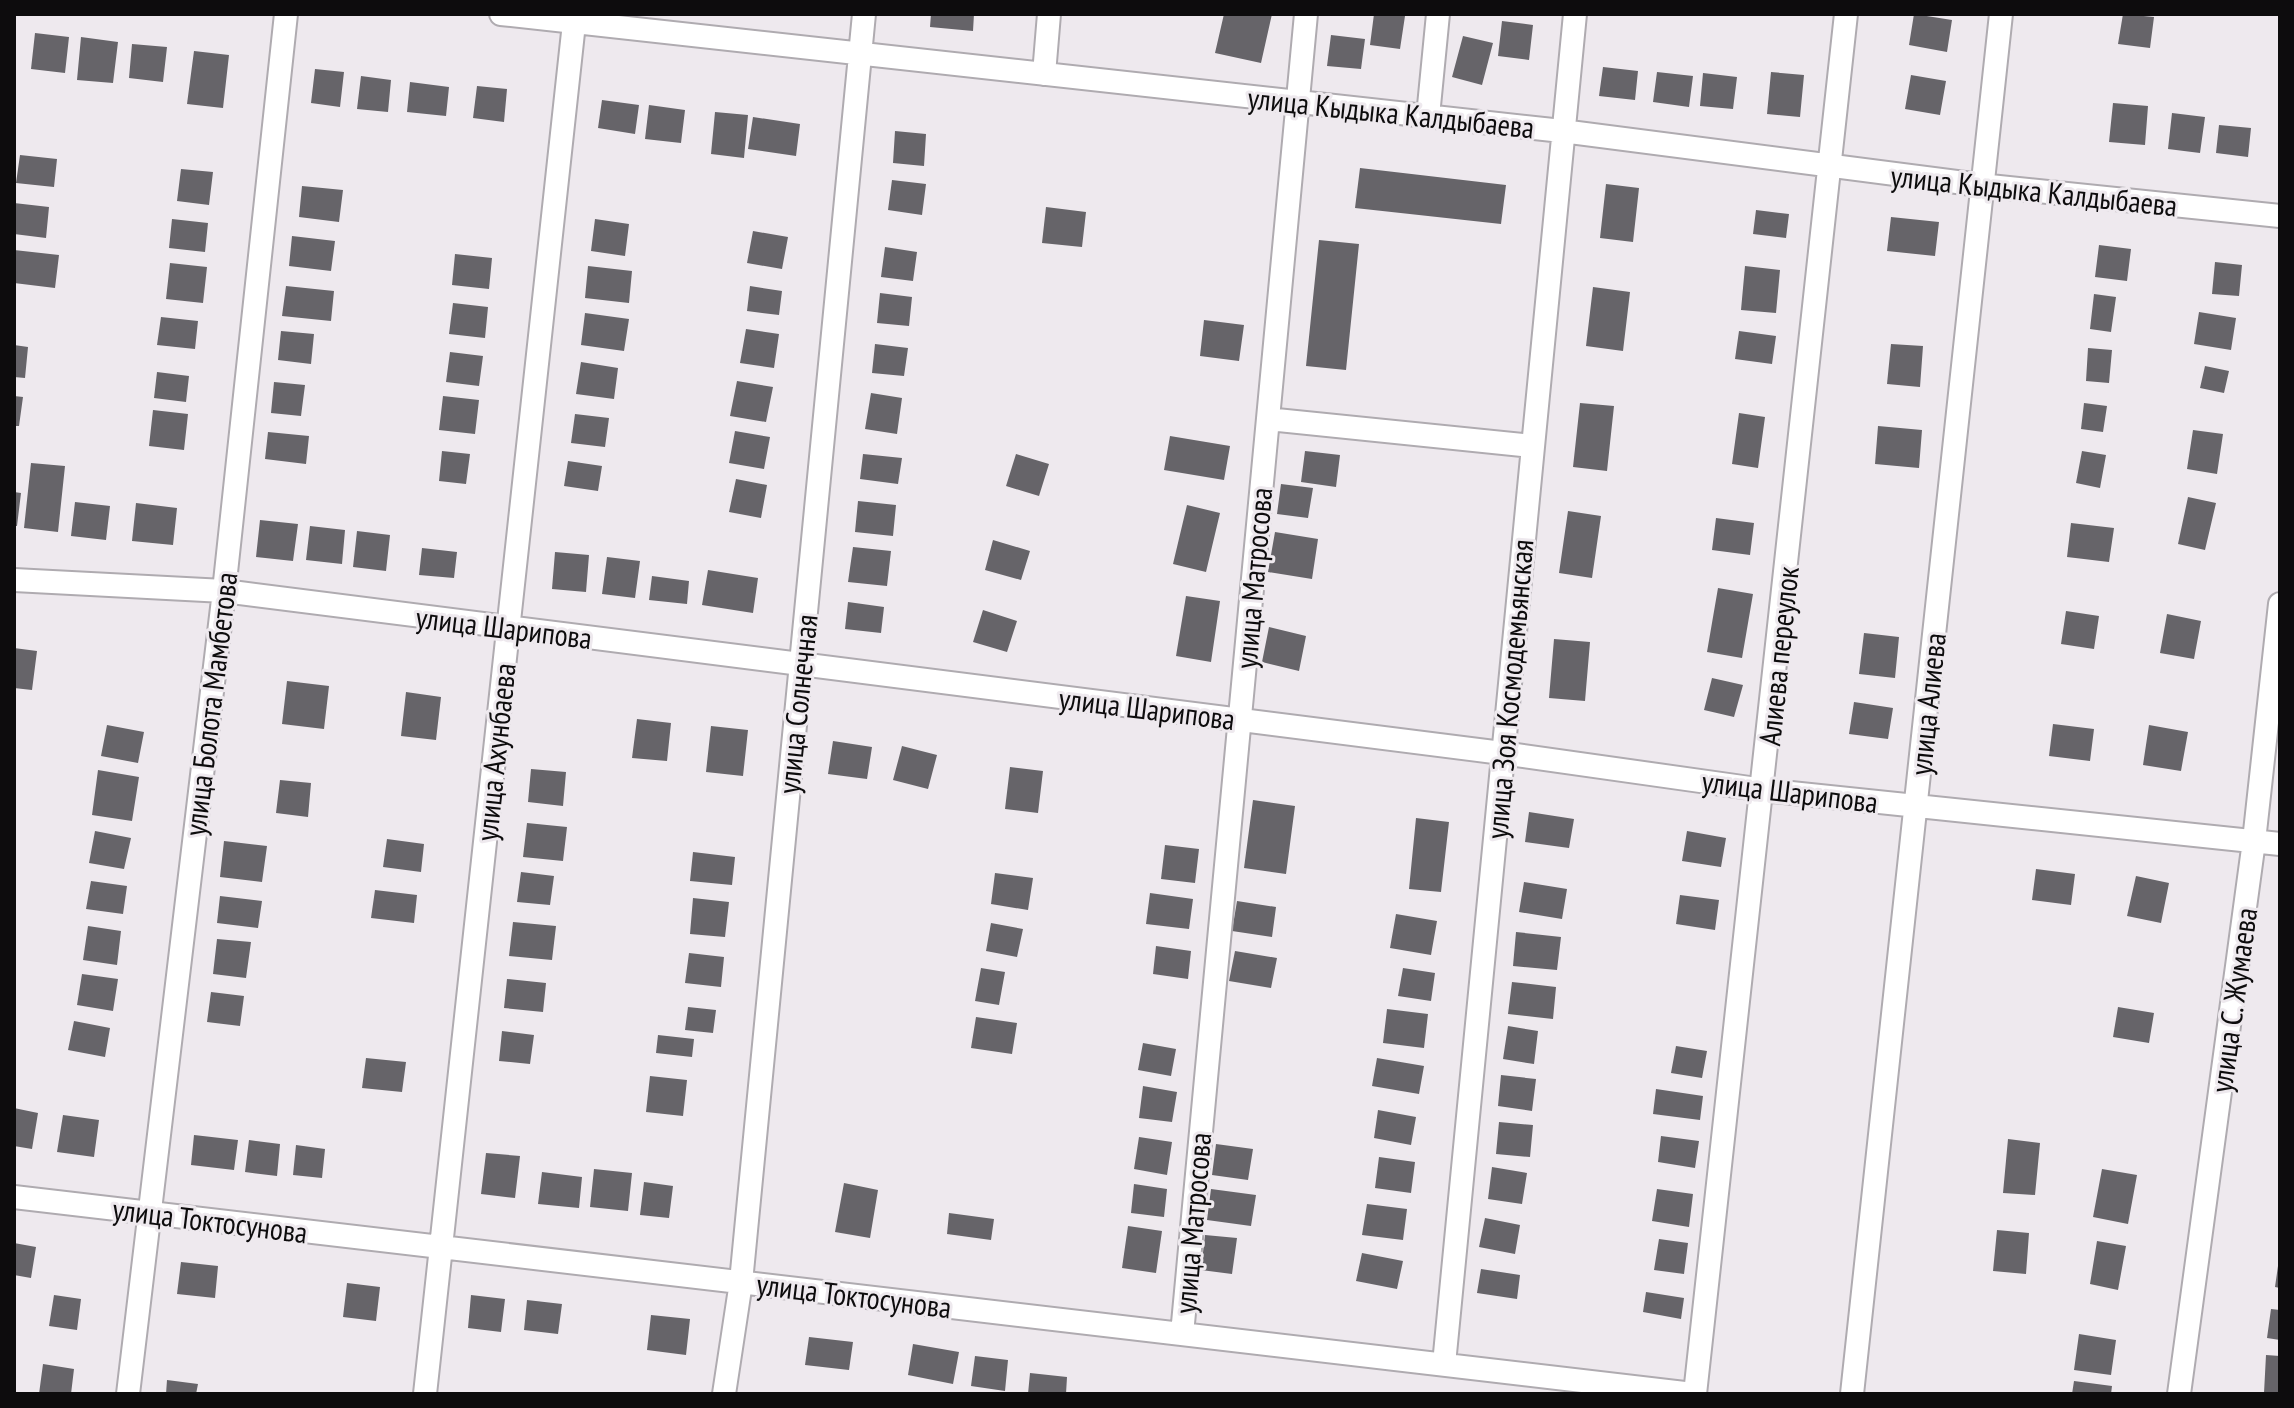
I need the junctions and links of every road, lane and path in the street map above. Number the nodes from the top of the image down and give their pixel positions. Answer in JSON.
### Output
{"nodes":[{"id":1,"x":286,"y":14,"type":"edge"},
{"id":2,"x":501,"y":14,"type":"edge"},
{"id":3,"x":864,"y":14,"type":"edge"},
{"id":4,"x":1049,"y":14,"type":"edge"},
{"id":5,"x":1306,"y":14,"type":"edge"},
{"id":6,"x":1438,"y":14,"type":"edge"},
{"id":7,"x":1575,"y":14,"type":"edge"},
{"id":8,"x":1846,"y":14,"type":"edge"},
{"id":9,"x":2001,"y":14,"type":"edge"},
{"id":10,"x":574,"y":18,"type":"edge"},
{"id":11,"x":861,"y":54,"type":"junction"},
{"id":12,"x":1044,"y":74,"type":"junction"},
{"id":13,"x":1298,"y":102,"type":"junction"},
{"id":14,"x":1428,"y":116,"type":"junction"},
{"id":15,"x":1562,"y":131,"type":"junction"},
{"id":16,"x":1829,"y":167,"type":"junction"},
{"id":17,"x":1980,"y":185,"type":"junction"},
{"id":18,"x":2280,"y":216,"type":"edge"},
{"id":19,"x":1268,"y":419,"type":"junction"},
{"id":20,"x":1532,"y":446,"type":"junction"},
{"id":21,"x":14,"y":580,"type":"edge"},
{"id":22,"x":224,"y":591,"type":"junction"},
{"id":23,"x":2280,"y":604,"type":"edge"},
{"id":24,"x":509,"y":627,"type":"junction"},
{"id":25,"x":801,"y":664,"type":"junction"},
{"id":26,"x":1240,"y":720,"type":"junction"},
{"id":27,"x":1502,"y":753,"type":"junction"},
{"id":28,"x":1764,"y":790,"type":"junction"},
{"id":29,"x":1916,"y":805,"type":"junction"},
{"id":30,"x":2254,"y":841,"type":"junction"},
{"id":31,"x":2280,"y":844,"type":"edge"},
{"id":32,"x":14,"y":1197,"type":"edge"},
{"id":33,"x":149,"y":1213,"type":"junction"},
{"id":34,"x":442,"y":1247,"type":"junction"},
{"id":35,"x":741,"y":1282,"type":"junction"},
{"id":36,"x":1182,"y":1334,"type":"junction"},
{"id":37,"x":1444,"y":1364,"type":"junction"},
{"id":38,"x":128,"y":1394,"type":"edge"},
{"id":39,"x":425,"y":1394,"type":"edge"},
{"id":40,"x":724,"y":1394,"type":"edge"},
{"id":41,"x":1694,"y":1394,"type":"edge"},
{"id":42,"x":1852,"y":1394,"type":"edge"},
{"id":43,"x":2179,"y":1394,"type":"edge"}],
"edges":[{"from":1,"to":22,"type":"street","name":"улица Болота Мамбетова"},
{"from":2,"to":10,"type":"street","name":"улица Кыдыка Калдыбаева"},
{"from":3,"to":11,"type":"street","name":"улица Солнечная"},
{"from":4,"to":12,"type":"street"},
{"from":5,"to":13,"type":"street","name":"улица Матросова"},
{"from":6,"to":14,"type":"street"},
{"from":7,"to":15,"type":"street","name":"улица Зоя Космодемьянская"},
{"from":8,"to":16,"type":"street","name":"Алиева переулок"},
{"from":9,"to":17,"type":"street","name":"улица Алиева"},
{"from":10,"to":11,"type":"street","name":"улица Кыдыка Калдыбаева"},
{"from":10,"to":24,"type":"street","name":"улица Ахунбаева"},
{"from":11,"to":12,"type":"street","name":"улица Кыдыка Калдыбаева"},
{"from":11,"to":25,"type":"street","name":"улица Солнечная"},
{"from":12,"to":13,"type":"street","name":"улица Кыдыка Калдыбаева"},
{"from":13,"to":14,"type":"street","name":"улица Кыдыка Калдыбаева"},
{"from":13,"to":19,"type":"street","name":"улица Матросова"},
{"from":14,"to":15,"type":"street","name":"улица Кыдыка Калдыбаева"},
{"from":15,"to":16,"type":"street","name":"улица Кыдыка Калдыбаева"},
{"from":15,"to":20,"type":"street","name":"улица Зоя Космодемьянская"},
{"from":16,"to":17,"type":"street","name":"улица Кыдыка Калдыбаева"},
{"from":16,"to":28,"type":"street","name":"Алиева переулок"},
{"from":17,"to":18,"type":"street","name":"улица Кыдыка Калдыбаева"},
{"from":17,"to":29,"type":"street","name":"улица Алиева"},
{"from":19,"to":20,"type":"street"},
{"from":19,"to":26,"type":"street","name":"улица Матросова"},
{"from":20,"to":27,"type":"street","name":"улица Зоя Космодемьянская"},
{"from":21,"to":22,"type":"street","name":"улица Шарипова"},
{"from":22,"to":24,"type":"street","name":"улица Шарипова"},
{"from":22,"to":33,"type":"street","name":"улица Болота Мамбетова"},
{"from":23,"to":30,"type":"street","name":"улица С. Жумаева"},
{"from":24,"to":25,"type":"street","name":"улица Шарипова"},
{"from":24,"to":34,"type":"street","name":"улица Ахунбаева"},
{"from":25,"to":26,"type":"street","name":"улица Шарипова"},
{"from":25,"to":35,"type":"street","name":"улица Солнечная"},
{"from":26,"to":27,"type":"street","name":"улица Шарипова"},
{"from":26,"to":36,"type":"street","name":"улица Матросова"},
{"from":27,"to":28,"type":"street","name":"улица Шарипова"},
{"from":27,"to":37,"type":"street","name":"улица Зоя Космодемьянская"},
{"from":28,"to":29,"type":"street","name":"улица Шарипова"},
{"from":28,"to":41,"type":"street","name":"Алиева переулок"},
{"from":29,"to":30,"type":"street","name":"улица Шарипова"},
{"from":29,"to":42,"type":"street","name":"улица Алиева"},
{"from":30,"to":31,"type":"street","name":"улица Шарипова"},
{"from":30,"to":43,"type":"street","name":"улица С. Жумаева"},
{"from":32,"to":33,"type":"street","name":"улица Токтосунова"},
{"from":33,"to":34,"type":"street","name":"улица Токтосунова"},
{"from":33,"to":38,"type":"street","name":"улица Болота Мамбетова"},
{"from":34,"to":35,"type":"street","name":"улица Токтосунова"},
{"from":34,"to":39,"type":"street","name":"улица Ахунбаева"},
{"from":35,"to":36,"type":"street","name":"улица Токтосунова"},
{"from":35,"to":40,"type":"street","name":"улица Солнечная"},
{"from":36,"to":37,"type":"street","name":"улица Токтосунова"},
{"from":37,"to":41,"type":"street","name":"улица Токтосунова"}]}
